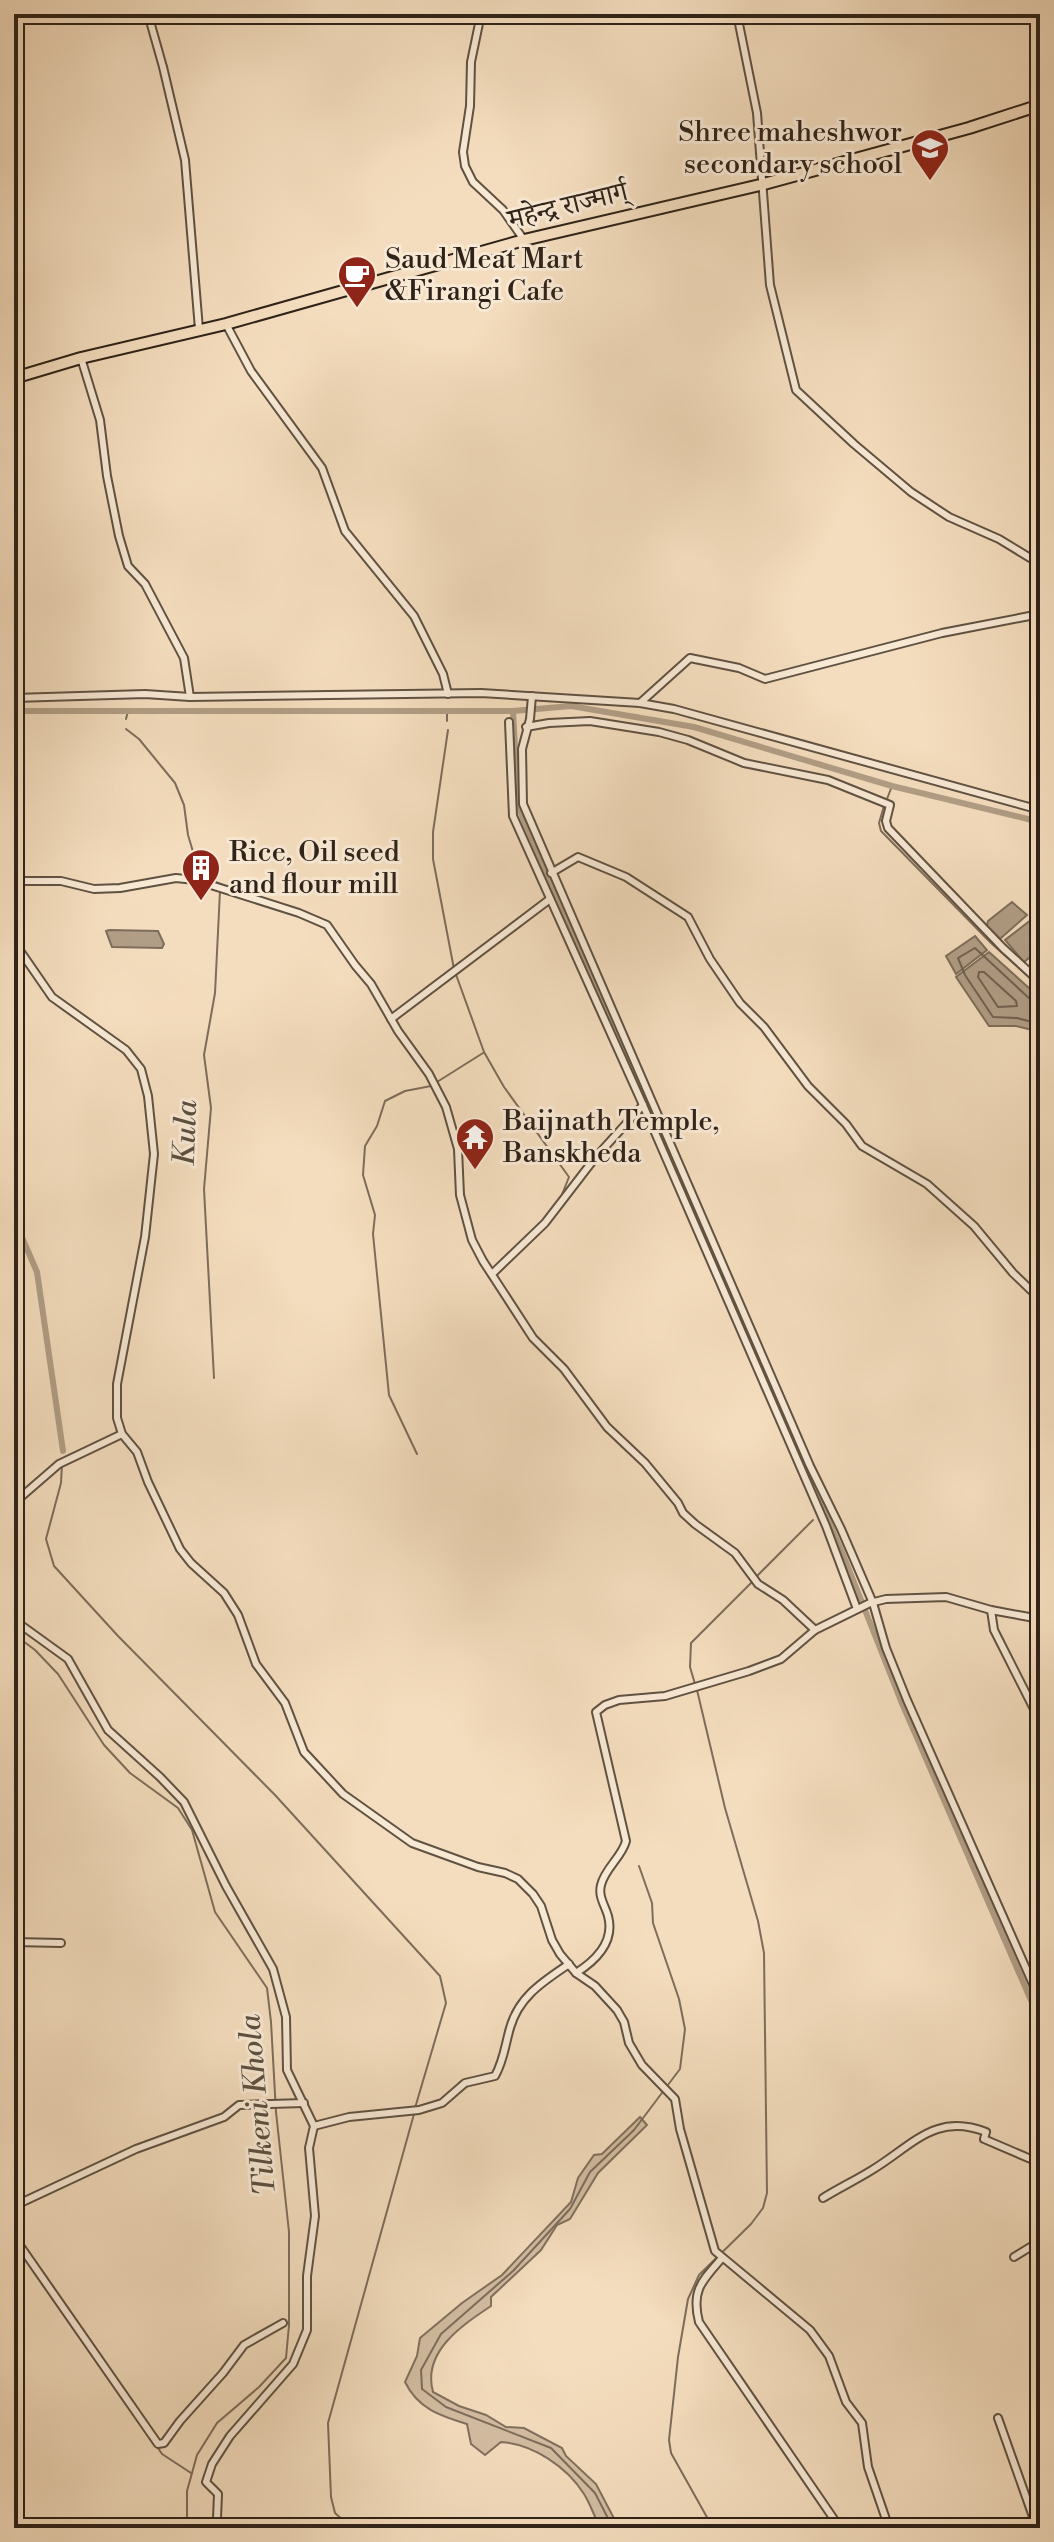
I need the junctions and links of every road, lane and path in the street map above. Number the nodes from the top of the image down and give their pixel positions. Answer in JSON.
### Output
{"nodes":[{"id":1,"x":148,"y":14,"type":"edge"},
{"id":2,"x":481,"y":14,"type":"edge"},
{"id":3,"x":737,"y":14,"type":"edge"},
{"id":4,"x":1040,"y":105,"type":"edge"},
{"id":5,"x":760,"y":185,"type":"junction"},
{"id":6,"x":524,"y":240,"type":"junction"},
{"id":7,"x":226,"y":324,"type":"junction"},
{"id":8,"x":199,"y":329,"type":"junction"},
{"id":9,"x":81,"y":358,"type":"junction"},
{"id":10,"x":14,"y":378,"type":"edge"},
{"id":11,"x":1040,"y":564,"type":"edge"},
{"id":12,"x":1040,"y":614,"type":"edge"},
{"id":13,"x":448,"y":694,"type":"junction"},
{"id":14,"x":532,"y":696,"type":"junction"},
{"id":15,"x":190,"y":697,"type":"junction"},
{"id":16,"x":14,"y":698,"type":"edge"},
{"id":17,"x":640,"y":703,"type":"junction"},
{"id":18,"x":509,"y":722,"type":"dead end"},
{"id":19,"x":526,"y":727,"type":"junction"},
{"id":20,"x":1040,"y":810,"type":"edge"},
{"id":21,"x":551,"y":873,"type":"junction"},
{"id":22,"x":14,"y":881,"type":"edge"},
{"id":23,"x":550,"y":899,"type":"junction"},
{"id":24,"x":14,"y":942,"type":"edge"},
{"id":25,"x":1040,"y":982,"type":"edge"},
{"id":26,"x":391,"y":1019,"type":"junction"},
{"id":27,"x":643,"y":1105,"type":"junction"},
{"id":28,"x":492,"y":1274,"type":"junction"},
{"id":29,"x":1040,"y":1299,"type":"edge"},
{"id":30,"x":122,"y":1434,"type":"junction"},
{"id":31,"x":14,"y":1503,"type":"edge"},
{"id":32,"x":871,"y":1603,"type":"junction"},
{"id":33,"x":857,"y":1609,"type":"junction"},
{"id":34,"x":991,"y":1610,"type":"junction"},
{"id":35,"x":1040,"y":1619,"type":"edge"},
{"id":36,"x":14,"y":1620,"type":"edge"},
{"id":37,"x":815,"y":1630,"type":"junction"},
{"id":38,"x":1040,"y":1721,"type":"edge"},
{"id":39,"x":14,"y":1942,"type":"edge"},
{"id":40,"x":61,"y":1943,"type":"dead end"},
{"id":41,"x":569,"y":1964,"type":"junction"},
{"id":42,"x":576,"y":1973,"type":"junction"},
{"id":43,"x":1040,"y":2000,"type":"edge"},
{"id":44,"x":305,"y":2103,"type":"junction"},
{"id":45,"x":314,"y":2126,"type":"junction"},
{"id":46,"x":1040,"y":2163,"type":"edge"},
{"id":47,"x":823,"y":2198,"type":"dead end"},
{"id":48,"x":14,"y":2206,"type":"edge"},
{"id":49,"x":14,"y":2237,"type":"edge"},
{"id":50,"x":1040,"y":2241,"type":"edge"},
{"id":51,"x":1014,"y":2257,"type":"dead end"},
{"id":52,"x":722,"y":2258,"type":"junction"},
{"id":53,"x":283,"y":2323,"type":"dead end"},
{"id":54,"x":998,"y":2418,"type":"dead end"},
{"id":55,"x":222,"y":2528,"type":"edge"},
{"id":56,"x":840,"y":2528,"type":"edge"},
{"id":57,"x":889,"y":2528,"type":"edge"},
{"id":58,"x":1037,"y":2528,"type":"edge"}],
"edges":[{"from":1,"to":8,"type":"street"},
{"from":2,"to":6,"type":"street"},
{"from":3,"to":5,"type":"street"},
{"from":4,"to":5,"type":"highway","name":"महेन्द्र राज्मार्ग्"},
{"from":5,"to":6,"type":"highway","name":"महेन्द्र राज्मार्ग्"},
{"from":5,"to":11,"type":"street"},
{"from":6,"to":7,"type":"highway","name":"महेन्द्र राज्मार्ग्"},
{"from":7,"to":8,"type":"highway","name":"महेन्द्र राज्मार्ग्"},
{"from":7,"to":13,"type":"street"},
{"from":8,"to":9,"type":"highway","name":"महेन्द्र राज्मार्ग्"},
{"from":9,"to":10,"type":"highway","name":"महेन्द्र राज्मार्ग्"},
{"from":9,"to":15,"type":"street"},
{"from":12,"to":17,"type":"street"},
{"from":13,"to":14,"type":"street"},
{"from":13,"to":15,"type":"street"},
{"from":14,"to":17,"type":"street"},
{"from":14,"to":19,"type":"street"},
{"from":15,"to":16,"type":"street"},
{"from":17,"to":20,"type":"street"},
{"from":18,"to":23,"type":"street"},
{"from":19,"to":21,"type":"street"},
{"from":19,"to":25,"type":"street"},
{"from":21,"to":29,"type":"street"},
{"from":21,"to":32,"type":"street"},
{"from":22,"to":26,"type":"street"},
{"from":23,"to":26,"type":"street"},
{"from":23,"to":27,"type":"street"},
{"from":24,"to":30,"type":"street"},
{"from":26,"to":28,"type":"street"},
{"from":27,"to":28,"type":"street"},
{"from":27,"to":33,"type":"street"},
{"from":28,"to":37,"type":"street"},
{"from":30,"to":31,"type":"street"},
{"from":30,"to":41,"type":"street"},
{"from":32,"to":33,"type":"street"},
{"from":32,"to":34,"type":"street"},
{"from":32,"to":43,"type":"street"},
{"from":33,"to":37,"type":"street"},
{"from":34,"to":35,"type":"street"},
{"from":34,"to":38,"type":"street"},
{"from":36,"to":44,"type":"street"},
{"from":37,"to":42,"type":"street"},
{"from":39,"to":40,"type":"street"},
{"from":41,"to":42,"type":"street"},
{"from":41,"to":45,"type":"street"},
{"from":42,"to":52,"type":"street"},
{"from":44,"to":45,"type":"street"},
{"from":44,"to":48,"type":"street"},
{"from":45,"to":55,"type":"street"},
{"from":46,"to":47,"type":"street"},
{"from":49,"to":53,"type":"street"},
{"from":50,"to":51,"type":"street"},
{"from":52,"to":56,"type":"street"},
{"from":52,"to":57,"type":"street"},
{"from":54,"to":58,"type":"street"}]}
